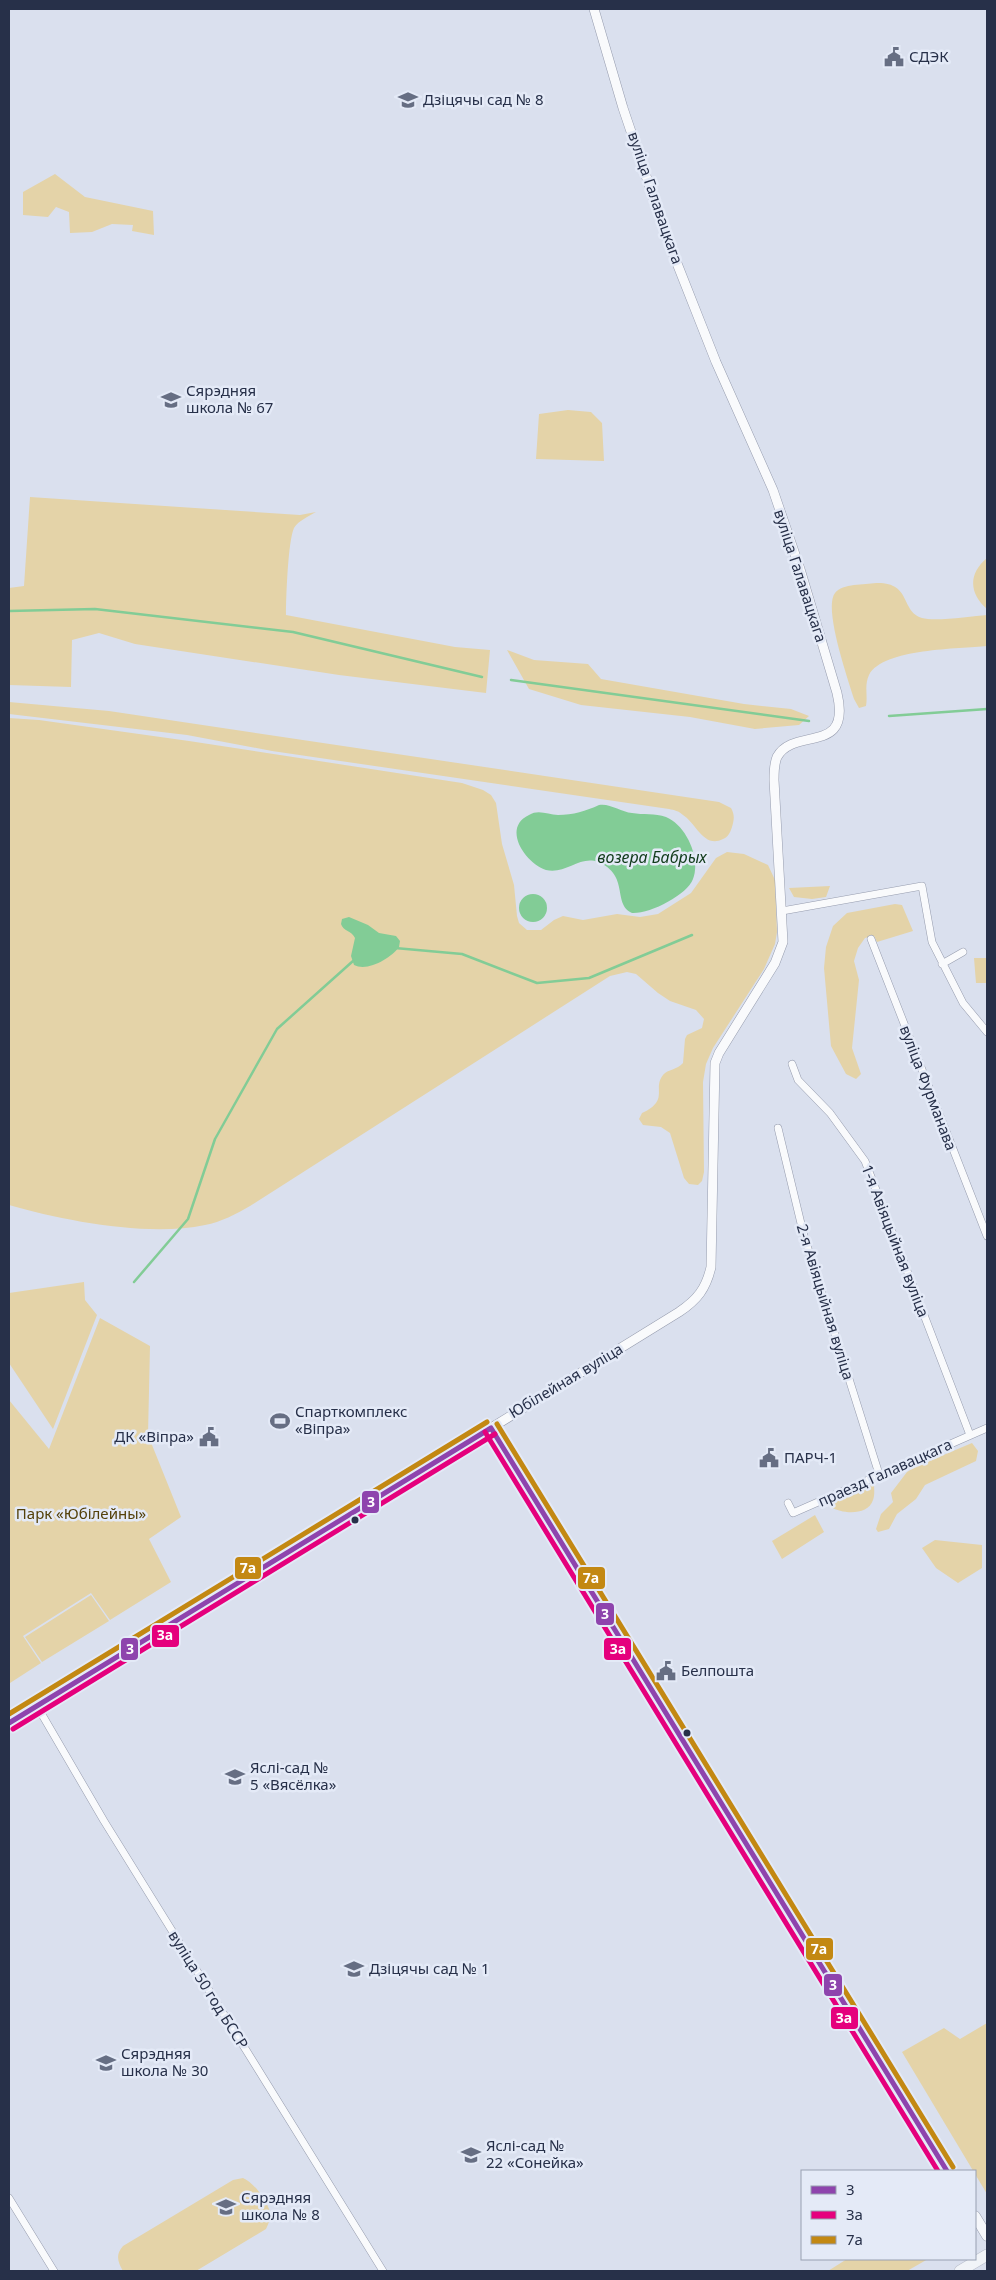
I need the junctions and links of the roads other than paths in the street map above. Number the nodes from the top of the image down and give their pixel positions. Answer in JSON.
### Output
{"nodes":[{"id":1,"x":594,"y":9,"type":"edge"},
{"id":2,"x":782,"y":912,"type":"junction"},
{"id":3,"x":871,"y":939,"type":"dead end"},
{"id":4,"x":963,"y":952,"type":"dead end"},
{"id":5,"x":942,"y":964,"type":"junction"},
{"id":6,"x":987,"y":1032,"type":"edge"},
{"id":7,"x":792,"y":1064,"type":"dead end"},
{"id":8,"x":778,"y":1128,"type":"dead end"},
{"id":9,"x":987,"y":1236,"type":"edge"},
{"id":10,"x":491,"y":1428,"type":"junction"},
{"id":11,"x":987,"y":1428,"type":"edge"},
{"id":12,"x":970,"y":1435,"type":"junction"},
{"id":13,"x":879,"y":1474,"type":"junction"},
{"id":14,"x":788,"y":1504,"type":"dead end"},
{"id":15,"x":37,"y":1706,"type":"junction"},
{"id":16,"x":9,"y":1723,"type":"edge"},
{"id":17,"x":946,"y":2170,"type":"edge"},
{"id":18,"x":9,"y":2198,"type":"edge"},
{"id":19,"x":976,"y":2218,"type":"edge"},
{"id":20,"x":987,"y":2236,"type":"edge"},
{"id":21,"x":987,"y":2254,"type":"edge"},
{"id":22,"x":54,"y":2271,"type":"edge"},
{"id":23,"x":383,"y":2271,"type":"edge"},
{"id":24,"x":960,"y":2271,"type":"edge"}],
"edges":[{"from":1,"to":2,"type":"street","name":"вуліца Галавацкага"},
{"from":2,"to":5,"type":"street"},
{"from":2,"to":10,"type":"street","name":"Юбілейная вуліца"},
{"from":3,"to":9,"type":"street","name":"вуліца Фурманава"},
{"from":4,"to":5,"type":"street"},
{"from":5,"to":6,"type":"street"},
{"from":7,"to":12,"type":"street","name":"1-я Авіяцыйная вуліца"},
{"from":8,"to":13,"type":"street","name":"2-я Авіяцыйная вуліца"},
{"from":10,"to":15,"type":"main road","name":"Юбілейная вуліца"},
{"from":10,"to":17,"type":"main road"},
{"from":11,"to":12,"type":"street","name":"праезд Галавацкага"},
{"from":12,"to":13,"type":"street","name":"праезд Галавацкага"},
{"from":13,"to":14,"type":"street","name":"праезд Галавацкага"},
{"from":15,"to":16,"type":"main road","name":"Юбілейная вуліца"},
{"from":15,"to":23,"type":"street","name":"вуліца 50 год БССР"},
{"from":18,"to":22,"type":"street"},
{"from":19,"to":20,"type":"main road"},
{"from":21,"to":24,"type":"main road"}]}
